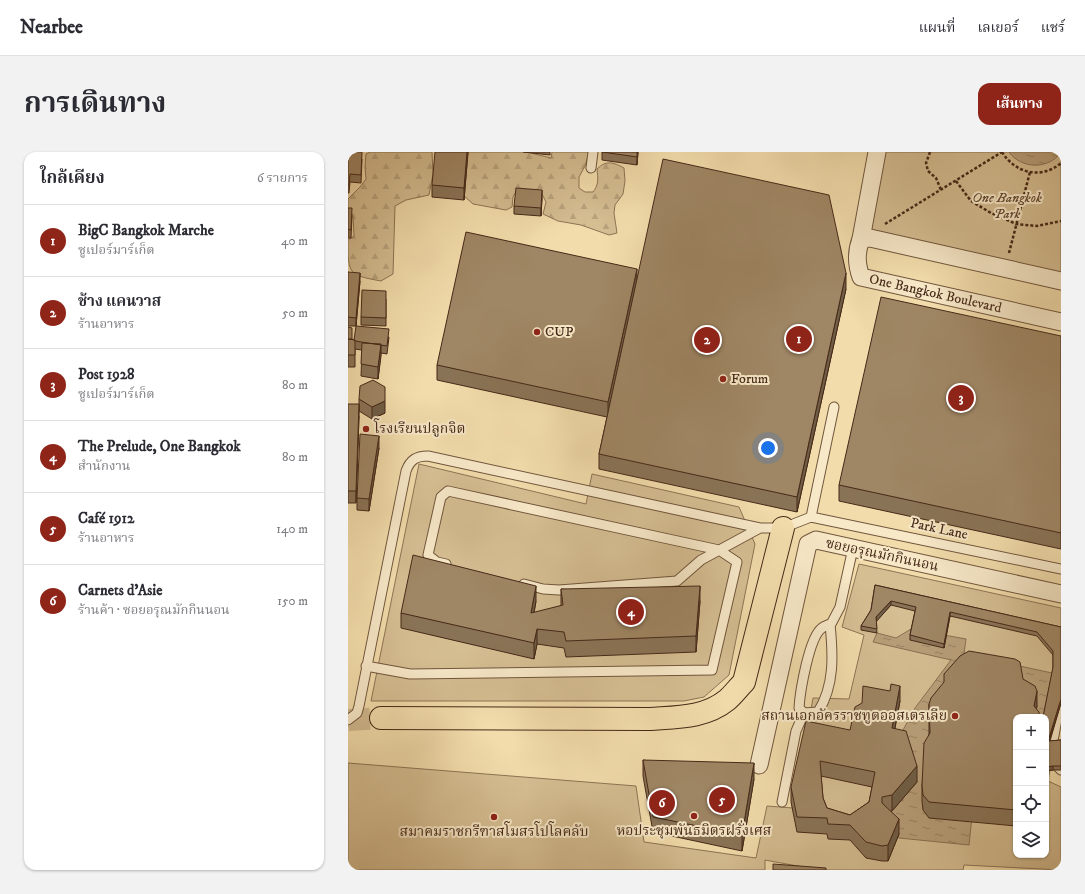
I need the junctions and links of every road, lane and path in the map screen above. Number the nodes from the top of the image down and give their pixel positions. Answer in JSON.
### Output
{"nodes":[{"id":1,"x":593,"y":152,"type":"edge"},
{"id":2,"x":877,"y":152,"type":"edge"},
{"id":3,"x":930,"y":152,"type":"edge"},
{"id":4,"x":1002,"y":152,"type":"edge"},
{"id":5,"x":1061,"y":163,"type":"edge"},
{"id":6,"x":591,"y":168,"type":"dead end"},
{"id":7,"x":1030,"y":172,"type":"junction"},
{"id":8,"x":956,"y":181,"type":"junction"},
{"id":9,"x":941,"y":190,"type":"junction"},
{"id":10,"x":1061,"y":221,"type":"edge"},
{"id":11,"x":1016,"y":224,"type":"junction"},
{"id":12,"x":861,"y":239,"type":"junction"},
{"id":13,"x":1005,"y":269,"type":"junction"},
{"id":14,"x":1061,"y":281,"type":"edge"},
{"id":15,"x":1061,"y":322,"type":"edge"},
{"id":16,"x":834,"y":406,"type":"dead end"},
{"id":17,"x":811,"y":517,"type":"junction"},
{"id":18,"x":760,"y":528,"type":"junction"},
{"id":19,"x":783,"y":528,"type":"junction"},
{"id":20,"x":853,"y":548,"type":"junction"},
{"id":21,"x":719,"y":550,"type":"junction"},
{"id":22,"x":452,"y":566,"type":"edge"},
{"id":23,"x":1061,"y":569,"type":"edge"},
{"id":24,"x":513,"y":581,"type":"edge"},
{"id":25,"x":1061,"y":594,"type":"edge"},
{"id":26,"x":830,"y":626,"type":"junction"},
{"id":27,"x":366,"y":666,"type":"junction"},
{"id":28,"x":1061,"y":698,"type":"edge"},
{"id":29,"x":804,"y":713,"type":"junction"},
{"id":30,"x":381,"y":718,"type":"tunnel mouth"},
{"id":31,"x":348,"y":720,"type":"edge"},
{"id":32,"x":759,"y":765,"type":"dead end"},
{"id":33,"x":1061,"y":770,"type":"edge"},
{"id":34,"x":782,"y":802,"type":"dead end"}],
"edges":[{"from":1,"to":6,"type":"lane"},
{"from":2,"to":12,"type":"street"},
{"from":3,"to":9,"type":"path"},
{"from":4,"to":7,"type":"path"},
{"from":4,"to":8,"type":"path"},
{"from":5,"to":7,"type":"path"},
{"from":7,"to":11,"type":"path"},
{"from":8,"to":9,"type":"path"},
{"from":8,"to":11,"type":"path"},
{"from":9,"to":12,"type":"path"},
{"from":10,"to":11,"type":"path"},
{"from":11,"to":13,"type":"path"},
{"from":12,"to":13,"type":"street"},
{"from":12,"to":15,"type":"street","name":"One Bangkok Boulevard"},
{"from":13,"to":14,"type":"street"},
{"from":16,"to":17,"type":"lane"},
{"from":17,"to":19,"type":"lane"},
{"from":17,"to":23,"type":"lane","name":"Park Lane"},
{"from":18,"to":19,"type":"lane"},
{"from":18,"to":21,"type":"lane"},
{"from":18,"to":27,"type":"lane"},
{"from":19,"to":30,"type":"highway"},
{"from":20,"to":25,"type":"street","name":"ซอยอรุณมักกินนอน"},
{"from":20,"to":26,"type":"lane"},
{"from":20,"to":32,"type":"street","name":"ซอยอรุณมักกินนอน"},
{"from":21,"to":22,"type":"lane"},
{"from":21,"to":24,"type":"lane"},
{"from":21,"to":27,"type":"lane"},
{"from":26,"to":29,"type":"lane"},
{"from":26,"to":29,"type":"lane"},
{"from":27,"to":31,"type":"lane"},
{"from":28,"to":33,"type":"lane"},
{"from":29,"to":34,"type":"lane"}]}
